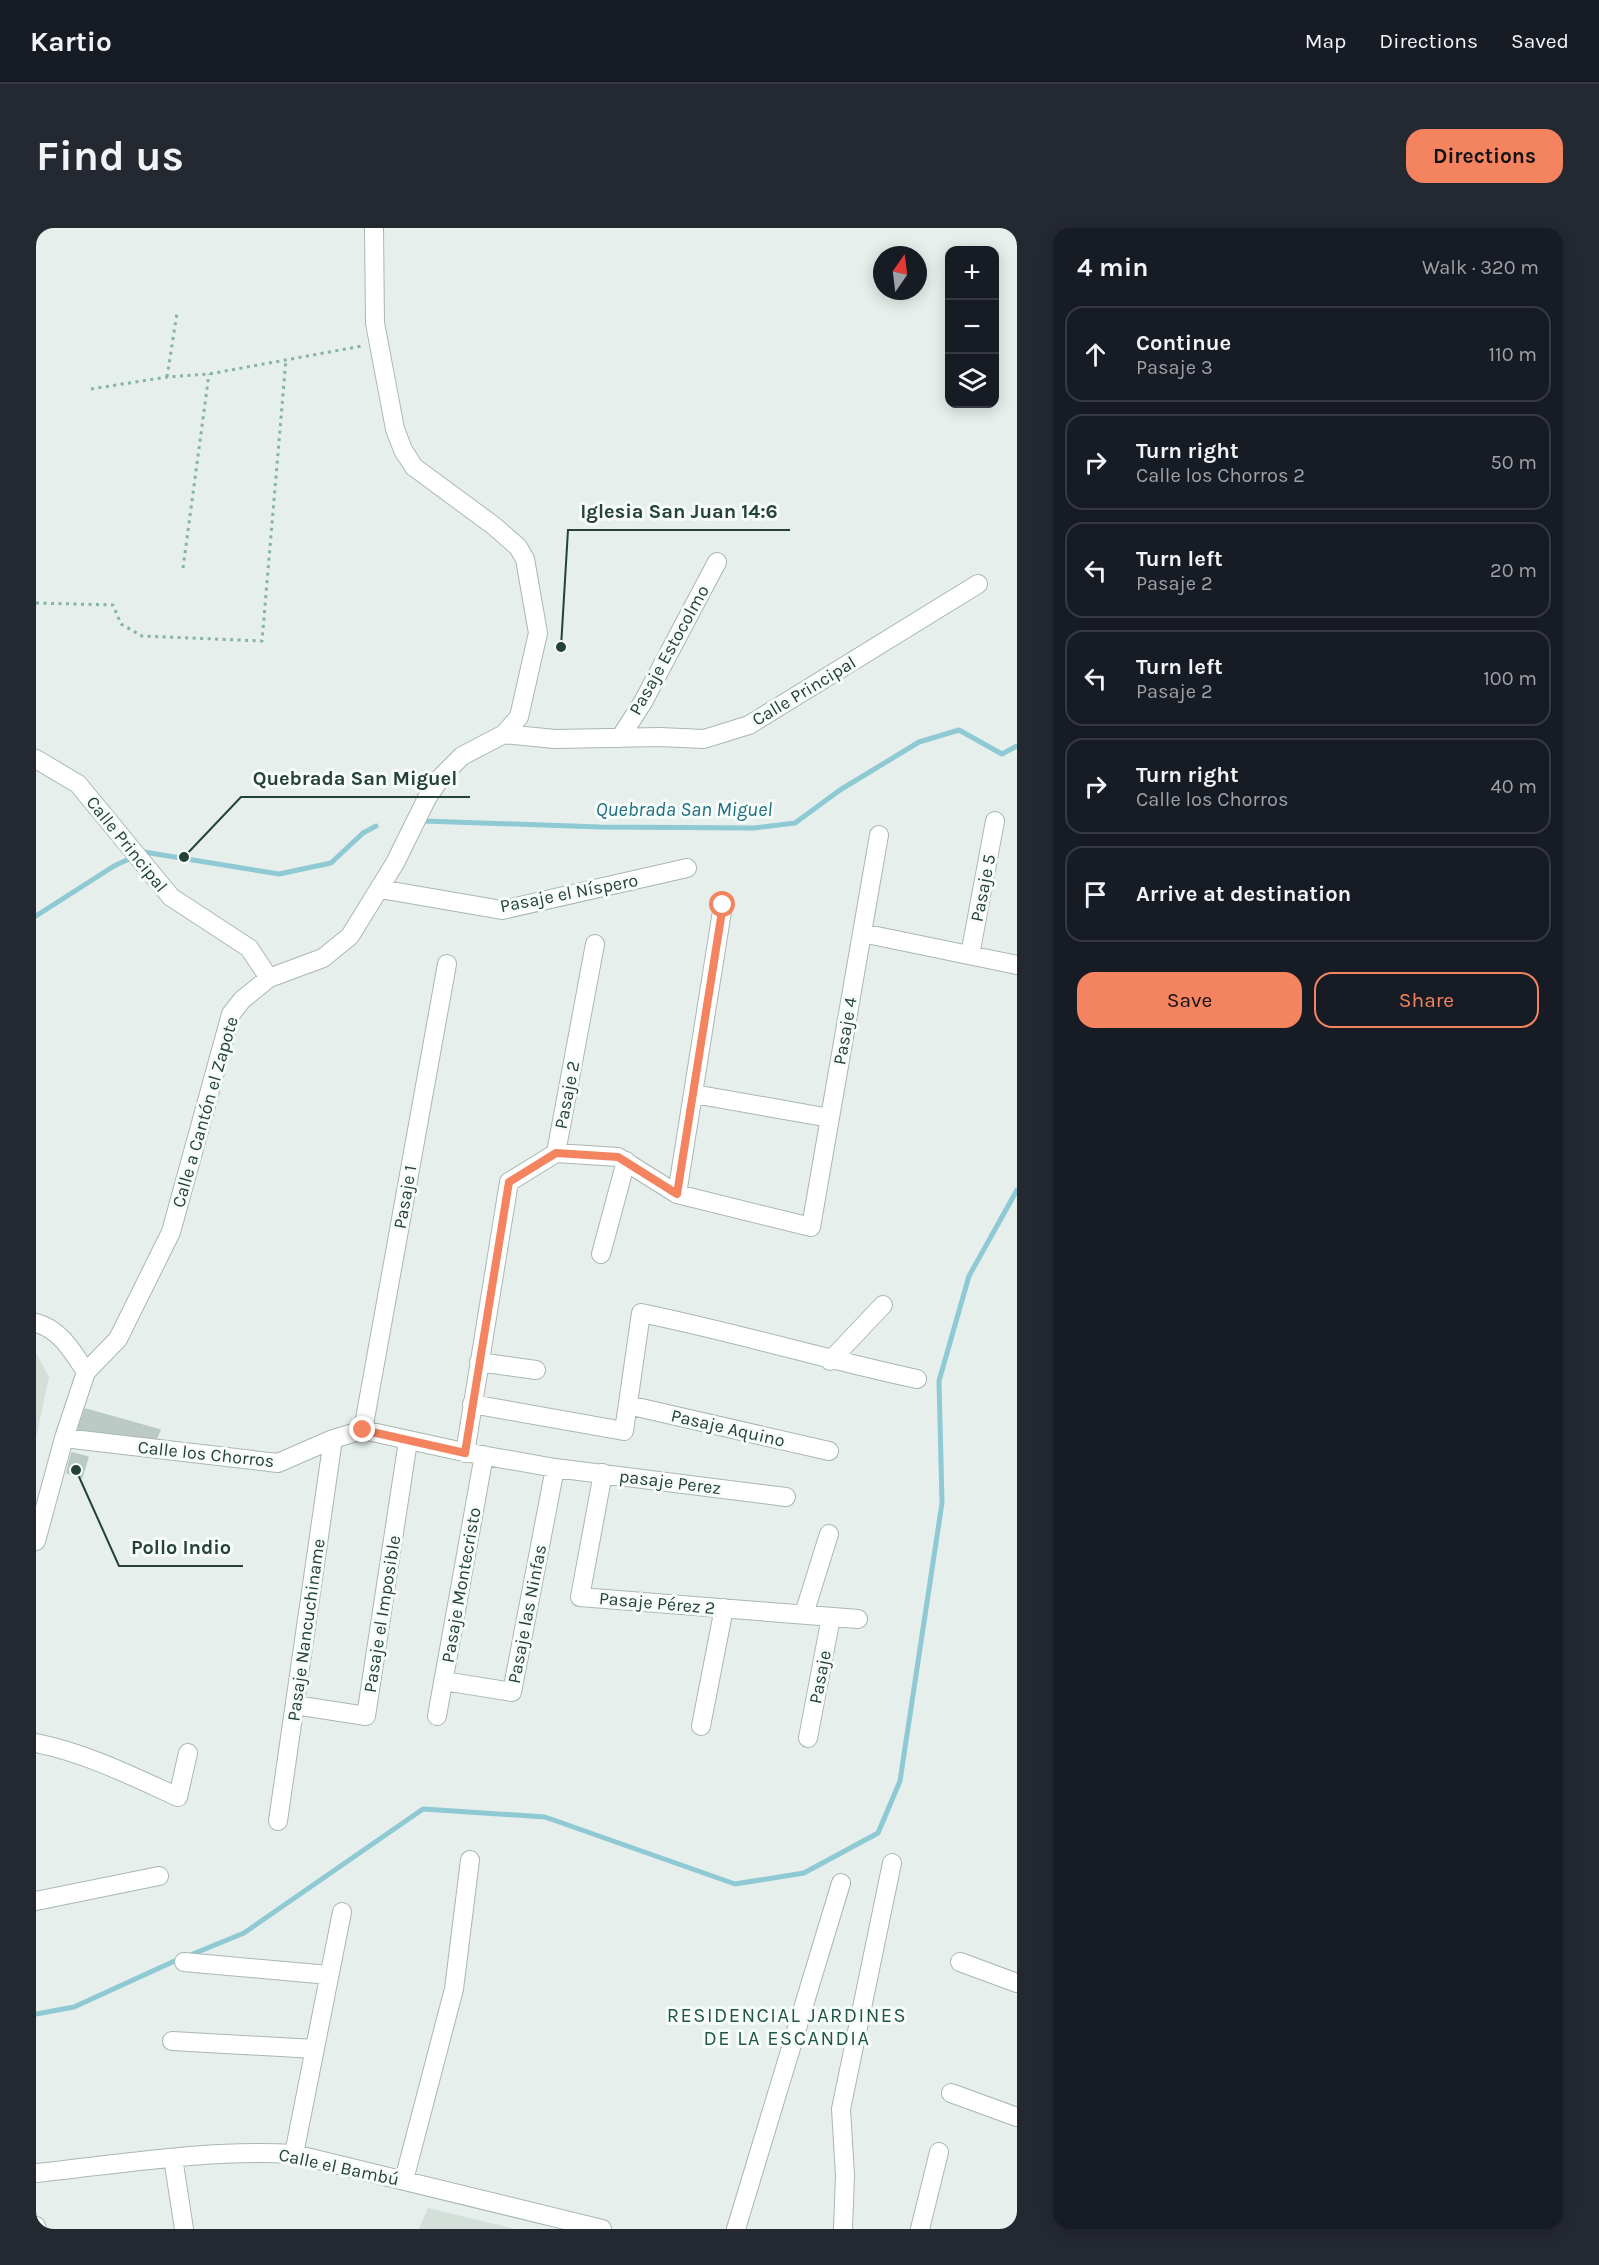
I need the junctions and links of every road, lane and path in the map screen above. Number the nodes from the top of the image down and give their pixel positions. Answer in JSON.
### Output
{"nodes":[{"id":1,"x":374,"y":228,"type":"edge"},
{"id":2,"x":177,"y":313,"type":"dead end"},
{"id":3,"x":379,"y":343,"type":"junction"},
{"id":4,"x":286,"y":359,"type":"junction"},
{"id":5,"x":208,"y":374,"type":"junction"},
{"id":6,"x":167,"y":377,"type":"junction"},
{"id":7,"x":91,"y":389,"type":"dead end"},
{"id":8,"x":717,"y":562,"type":"dead end"},
{"id":9,"x":183,"y":568,"type":"dead end"},
{"id":10,"x":978,"y":584,"type":"dead end"},
{"id":11,"x":36,"y":603,"type":"edge"},
{"id":12,"x":504,"y":734,"type":"junction"},
{"id":13,"x":620,"y":738,"type":"junction"},
{"id":14,"x":36,"y":759,"type":"edge"},
{"id":15,"x":995,"y":821,"type":"dead end"},
{"id":16,"x":879,"y":835,"type":"dead end"},
{"id":17,"x":687,"y":868,"type":"dead end"},
{"id":18,"x":380,"y":889,"type":"junction"},
{"id":19,"x":723,"y":905,"type":"dead end"},
{"id":20,"x":862,"y":933,"type":"junction"},
{"id":21,"x":595,"y":944,"type":"dead end"},
{"id":22,"x":970,"y":955,"type":"junction"},
{"id":23,"x":447,"y":964,"type":"dead end"},
{"id":24,"x":1017,"y":965,"type":"edge"},
{"id":25,"x":269,"y":978,"type":"junction"},
{"id":26,"x":694,"y":1094,"type":"junction"},
{"id":27,"x":830,"y":1118,"type":"junction"},
{"id":28,"x":556,"y":1153,"type":"junction"},
{"id":29,"x":626,"y":1161,"type":"junction"},
{"id":30,"x":677,"y":1194,"type":"junction"},
{"id":31,"x":601,"y":1254,"type":"dead end"},
{"id":32,"x":883,"y":1305,"type":"dead end"},
{"id":33,"x":36,"y":1323,"type":"edge"},
{"id":34,"x":830,"y":1360,"type":"junction"},
{"id":35,"x":479,"y":1362,"type":"junction"},
{"id":36,"x":536,"y":1370,"type":"dead end"},
{"id":37,"x":86,"y":1372,"type":"junction"},
{"id":38,"x":917,"y":1379,"type":"dead end"},
{"id":39,"x":472,"y":1404,"type":"junction"},
{"id":40,"x":628,"y":1405,"type":"junction"},
{"id":41,"x":363,"y":1430,"type":"junction"},
{"id":42,"x":64,"y":1438,"type":"junction"},
{"id":43,"x":333,"y":1439,"type":"junction"},
{"id":44,"x":408,"y":1441,"type":"junction"},
{"id":45,"x":829,"y":1451,"type":"dead end"},
{"id":46,"x":465,"y":1453,"type":"junction"},
{"id":47,"x":484,"y":1455,"type":"junction"},
{"id":48,"x":555,"y":1468,"type":"junction"},
{"id":49,"x":603,"y":1473,"type":"junction"},
{"id":50,"x":786,"y":1497,"type":"dead end"},
{"id":51,"x":829,"y":1534,"type":"dead end"},
{"id":52,"x":36,"y":1541,"type":"edge"},
{"id":53,"x":723,"y":1608,"type":"junction"},
{"id":54,"x":804,"y":1614,"type":"junction"},
{"id":55,"x":831,"y":1617,"type":"junction"},
{"id":56,"x":858,"y":1619,"type":"dead end"},
{"id":57,"x":444,"y":1681,"type":"junction"},
{"id":58,"x":295,"y":1705,"type":"junction"},
{"id":59,"x":437,"y":1716,"type":"dead end"},
{"id":60,"x":701,"y":1726,"type":"dead end"},
{"id":61,"x":808,"y":1738,"type":"dead end"},
{"id":62,"x":36,"y":1743,"type":"edge"},
{"id":63,"x":188,"y":1753,"type":"dead end"},
{"id":64,"x":278,"y":1821,"type":"dead end"},
{"id":65,"x":470,"y":1860,"type":"dead end"},
{"id":66,"x":892,"y":1863,"type":"dead end"},
{"id":67,"x":159,"y":1876,"type":"dead end"},
{"id":68,"x":841,"y":1883,"type":"dead end"},
{"id":69,"x":36,"y":1901,"type":"edge"},
{"id":70,"x":342,"y":1912,"type":"dead end"},
{"id":71,"x":184,"y":1962,"type":"dead end"},
{"id":72,"x":960,"y":1962,"type":"dead end"},
{"id":73,"x":329,"y":1975,"type":"junction"},
{"id":74,"x":1017,"y":1983,"type":"edge"},
{"id":75,"x":172,"y":2041,"type":"dead end"},
{"id":76,"x":315,"y":2049,"type":"junction"},
{"id":77,"x":951,"y":2093,"type":"dead end"},
{"id":78,"x":1017,"y":2117,"type":"edge"},
{"id":79,"x":939,"y":2152,"type":"dead end"},
{"id":80,"x":294,"y":2154,"type":"junction"},
{"id":81,"x":173,"y":2158,"type":"junction"},
{"id":82,"x":36,"y":2173,"type":"edge"},
{"id":83,"x":404,"y":2180,"type":"junction"},
{"id":84,"x":184,"y":2229,"type":"edge"},
{"id":85,"x":601,"y":2229,"type":"edge"},
{"id":86,"x":736,"y":2229,"type":"edge"},
{"id":87,"x":843,"y":2229,"type":"edge"},
{"id":88,"x":920,"y":2229,"type":"edge"}],
"edges":[{"from":1,"to":3,"type":"street","name":"Calle a Cantón el Zapote"},
{"from":2,"to":6,"type":"path"},
{"from":3,"to":4,"type":"path"},
{"from":3,"to":12,"type":"street","name":"Calle a Cantón el Zapote"},
{"from":4,"to":5,"type":"path"},
{"from":4,"to":11,"type":"path"},
{"from":5,"to":6,"type":"path"},
{"from":5,"to":9,"type":"path"},
{"from":6,"to":7,"type":"path"},
{"from":8,"to":13,"type":"street","name":"Pasaje Estocolmo"},
{"from":10,"to":13,"type":"street","name":"Calle Principal"},
{"from":12,"to":13,"type":"street","name":"Calle Principal"},
{"from":12,"to":18,"type":"street","name":"Calle a Cantón el Zapote"},
{"from":14,"to":25,"type":"street","name":"Calle Principal"},
{"from":15,"to":22,"type":"street","name":"Pasaje 5"},
{"from":16,"to":20,"type":"street","name":"Pasaje 4"},
{"from":17,"to":18,"type":"street","name":"Pasaje el Níspero"},
{"from":18,"to":25,"type":"street","name":"Calle a Cantón el Zapote"},
{"from":19,"to":26,"type":"street"},
{"from":20,"to":22,"type":"street"},
{"from":20,"to":27,"type":"street","name":"Pasaje 4"},
{"from":21,"to":28,"type":"street","name":"Pasaje 2"},
{"from":22,"to":24,"type":"street"},
{"from":23,"to":41,"type":"street","name":"Pasaje 1"},
{"from":25,"to":37,"type":"street","name":"Calle a Cantón el Zapote"},
{"from":26,"to":27,"type":"street"},
{"from":26,"to":30,"type":"street"},
{"from":27,"to":30,"type":"street","name":"Pasaje 4"},
{"from":28,"to":29,"type":"street"},
{"from":28,"to":35,"type":"street","name":"Pasaje 2"},
{"from":29,"to":30,"type":"street"},
{"from":29,"to":31,"type":"street"},
{"from":32,"to":34,"type":"street"},
{"from":33,"to":37,"type":"street"},
{"from":34,"to":38,"type":"street"},
{"from":34,"to":40,"type":"street"},
{"from":35,"to":36,"type":"street"},
{"from":35,"to":39,"type":"street","name":"Pasaje 2"},
{"from":37,"to":42,"type":"street"},
{"from":39,"to":40,"type":"street"},
{"from":39,"to":46,"type":"street","name":"Pasaje 2"},
{"from":40,"to":45,"type":"street","name":"Pasaje Aquino"},
{"from":41,"to":43,"type":"street","name":"Calle los Chorros"},
{"from":41,"to":44,"type":"street"},
{"from":42,"to":43,"type":"street","name":"Calle los Chorros"},
{"from":42,"to":52,"type":"street"},
{"from":43,"to":58,"type":"street","name":"Pasaje Nancuchiname"},
{"from":44,"to":46,"type":"street"},
{"from":44,"to":58,"type":"street","name":"Pasaje el Imposible"},
{"from":46,"to":47,"type":"street"},
{"from":47,"to":48,"type":"street"},
{"from":47,"to":57,"type":"street","name":"Pasaje Montecristo"},
{"from":48,"to":49,"type":"street","name":"pasaje Perez"},
{"from":48,"to":57,"type":"street","name":"Pasaje las Ninfas"},
{"from":49,"to":50,"type":"street","name":"pasaje Perez"},
{"from":49,"to":53,"type":"street","name":"Pasaje Pérez 2"},
{"from":51,"to":54,"type":"street"},
{"from":53,"to":54,"type":"street","name":"Pasaje Pérez 2"},
{"from":53,"to":60,"type":"street"},
{"from":54,"to":55,"type":"street","name":"Pasaje Pérez 2"},
{"from":55,"to":56,"type":"street","name":"Pasaje Pérez 2"},
{"from":55,"to":61,"type":"street","name":"Pasaje"},
{"from":57,"to":59,"type":"street","name":"Pasaje Montecristo"},
{"from":58,"to":64,"type":"street","name":"Pasaje Nancuchiname"},
{"from":62,"to":63,"type":"street"},
{"from":65,"to":83,"type":"street"},
{"from":66,"to":87,"type":"street"},
{"from":67,"to":69,"type":"street"},
{"from":68,"to":86,"type":"street"},
{"from":70,"to":73,"type":"street"},
{"from":71,"to":73,"type":"street"},
{"from":72,"to":74,"type":"street"},
{"from":73,"to":76,"type":"street"},
{"from":75,"to":76,"type":"street"},
{"from":76,"to":80,"type":"street"},
{"from":77,"to":78,"type":"street"},
{"from":79,"to":88,"type":"street"},
{"from":80,"to":81,"type":"street","name":"Calle el Bambú"},
{"from":80,"to":83,"type":"street","name":"Calle el Bambú"},
{"from":81,"to":82,"type":"street","name":"Calle el Bambú"},
{"from":81,"to":84,"type":"street"},
{"from":83,"to":85,"type":"street","name":"Calle el Bambú"}]}
